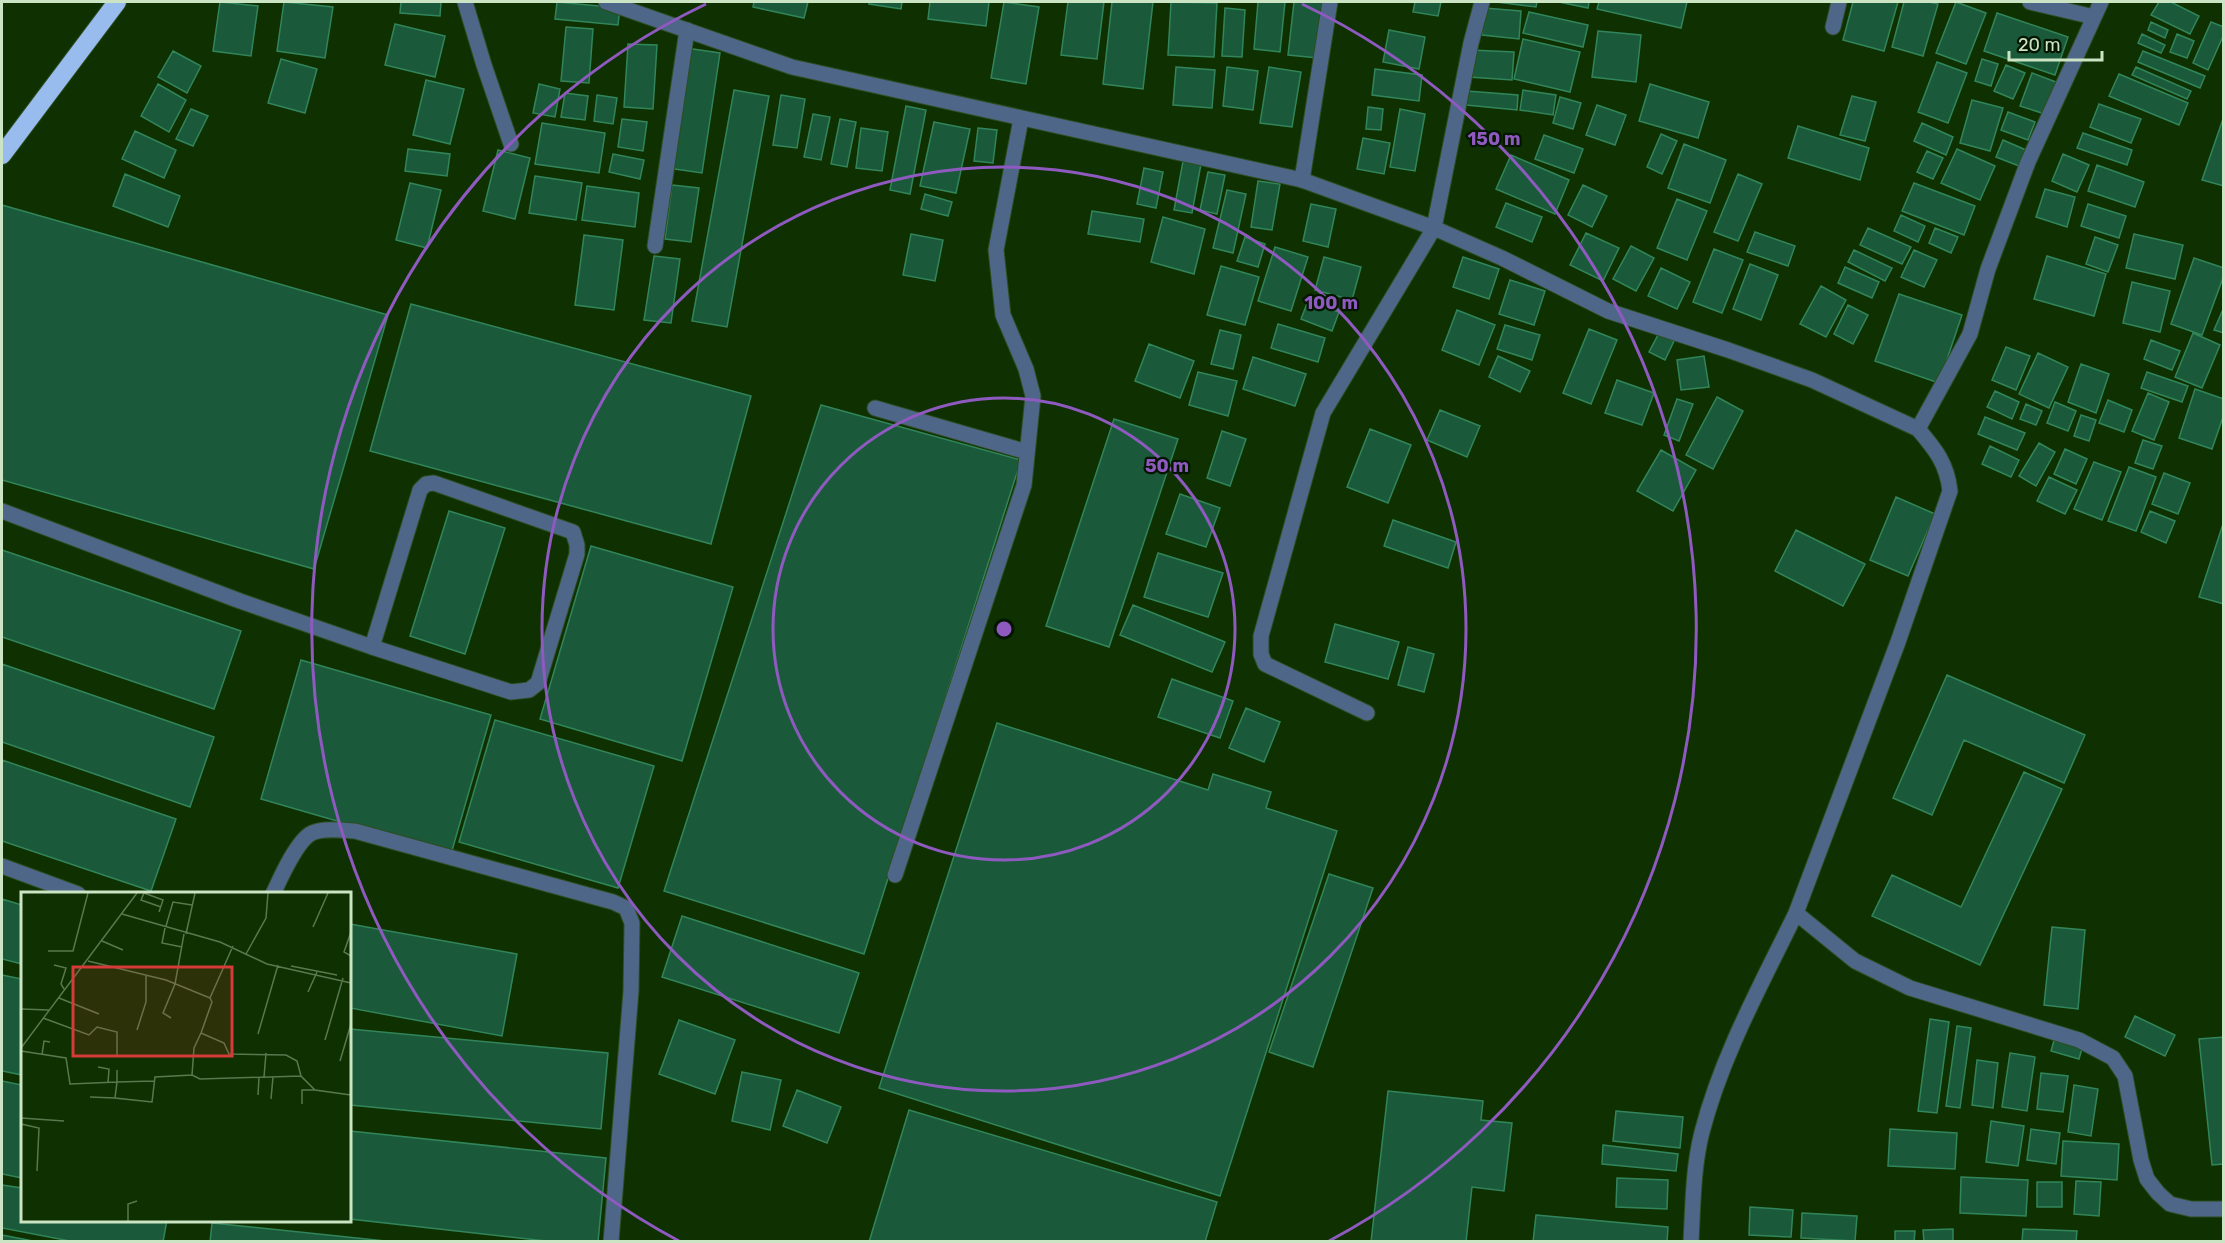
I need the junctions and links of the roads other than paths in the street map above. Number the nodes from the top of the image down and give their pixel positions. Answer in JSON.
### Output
{"nodes":[{"id":1,"x":117,"y":2,"type":"edge"},
{"id":2,"x":465,"y":2,"type":"edge"},
{"id":3,"x":606,"y":2,"type":"edge"},
{"id":4,"x":1330,"y":2,"type":"edge"},
{"id":5,"x":1482,"y":2,"type":"edge"},
{"id":6,"x":1839,"y":2,"type":"edge"},
{"id":7,"x":2030,"y":2,"type":"edge"},
{"id":8,"x":2101,"y":2,"type":"edge"},
{"id":9,"x":2094,"y":17,"type":"junction"},
{"id":10,"x":1833,"y":27,"type":"dead end"},
{"id":11,"x":687,"y":30,"type":"junction"},
{"id":12,"x":1021,"y":119,"type":"junction"},
{"id":13,"x":511,"y":144,"type":"dead end"},
{"id":14,"x":2,"y":155,"type":"edge"},
{"id":15,"x":1302,"y":180,"type":"junction"},
{"id":16,"x":1434,"y":228,"type":"junction"},
{"id":17,"x":655,"y":246,"type":"dead end"},
{"id":18,"x":875,"y":408,"type":"dead end"},
{"id":19,"x":1918,"y":429,"type":"junction"},
{"id":20,"x":1027,"y":452,"type":"junction"},
{"id":21,"x":2,"y":511,"type":"edge"},
{"id":22,"x":372,"y":647,"type":"junction"},
{"id":23,"x":1367,"y":713,"type":"dead end"},
{"id":24,"x":2,"y":866,"type":"edge"},
{"id":25,"x":895,"y":875,"type":"dead end"},
{"id":26,"x":73,"y":892,"type":"edge"},
{"id":27,"x":274,"y":892,"type":"edge"},
{"id":28,"x":1796,"y":913,"type":"junction"},
{"id":29,"x":2223,"y":1209,"type":"edge"},
{"id":30,"x":611,"y":1242,"type":"edge"},
{"id":31,"x":1691,"y":1242,"type":"edge"}],
"edges":[{"from":1,"to":14,"type":"highway"},
{"from":2,"to":13,"type":"street"},
{"from":3,"to":11,"type":"street"},
{"from":4,"to":15,"type":"street"},
{"from":5,"to":16,"type":"street"},
{"from":6,"to":10,"type":"street"},
{"from":7,"to":9,"type":"street"},
{"from":8,"to":9,"type":"street"},
{"from":9,"to":19,"type":"street"},
{"from":11,"to":12,"type":"street"},
{"from":11,"to":17,"type":"street"},
{"from":12,"to":15,"type":"street"},
{"from":12,"to":20,"type":"street"},
{"from":15,"to":16,"type":"street"},
{"from":16,"to":19,"type":"street"},
{"from":16,"to":23,"type":"street"},
{"from":18,"to":20,"type":"street"},
{"from":19,"to":28,"type":"street"},
{"from":20,"to":25,"type":"street"},
{"from":21,"to":22,"type":"street"},
{"from":22,"to":22,"type":"street"},
{"from":24,"to":26,"type":"street"},
{"from":27,"to":30,"type":"street"},
{"from":28,"to":29,"type":"street"},
{"from":28,"to":31,"type":"street"}]}
